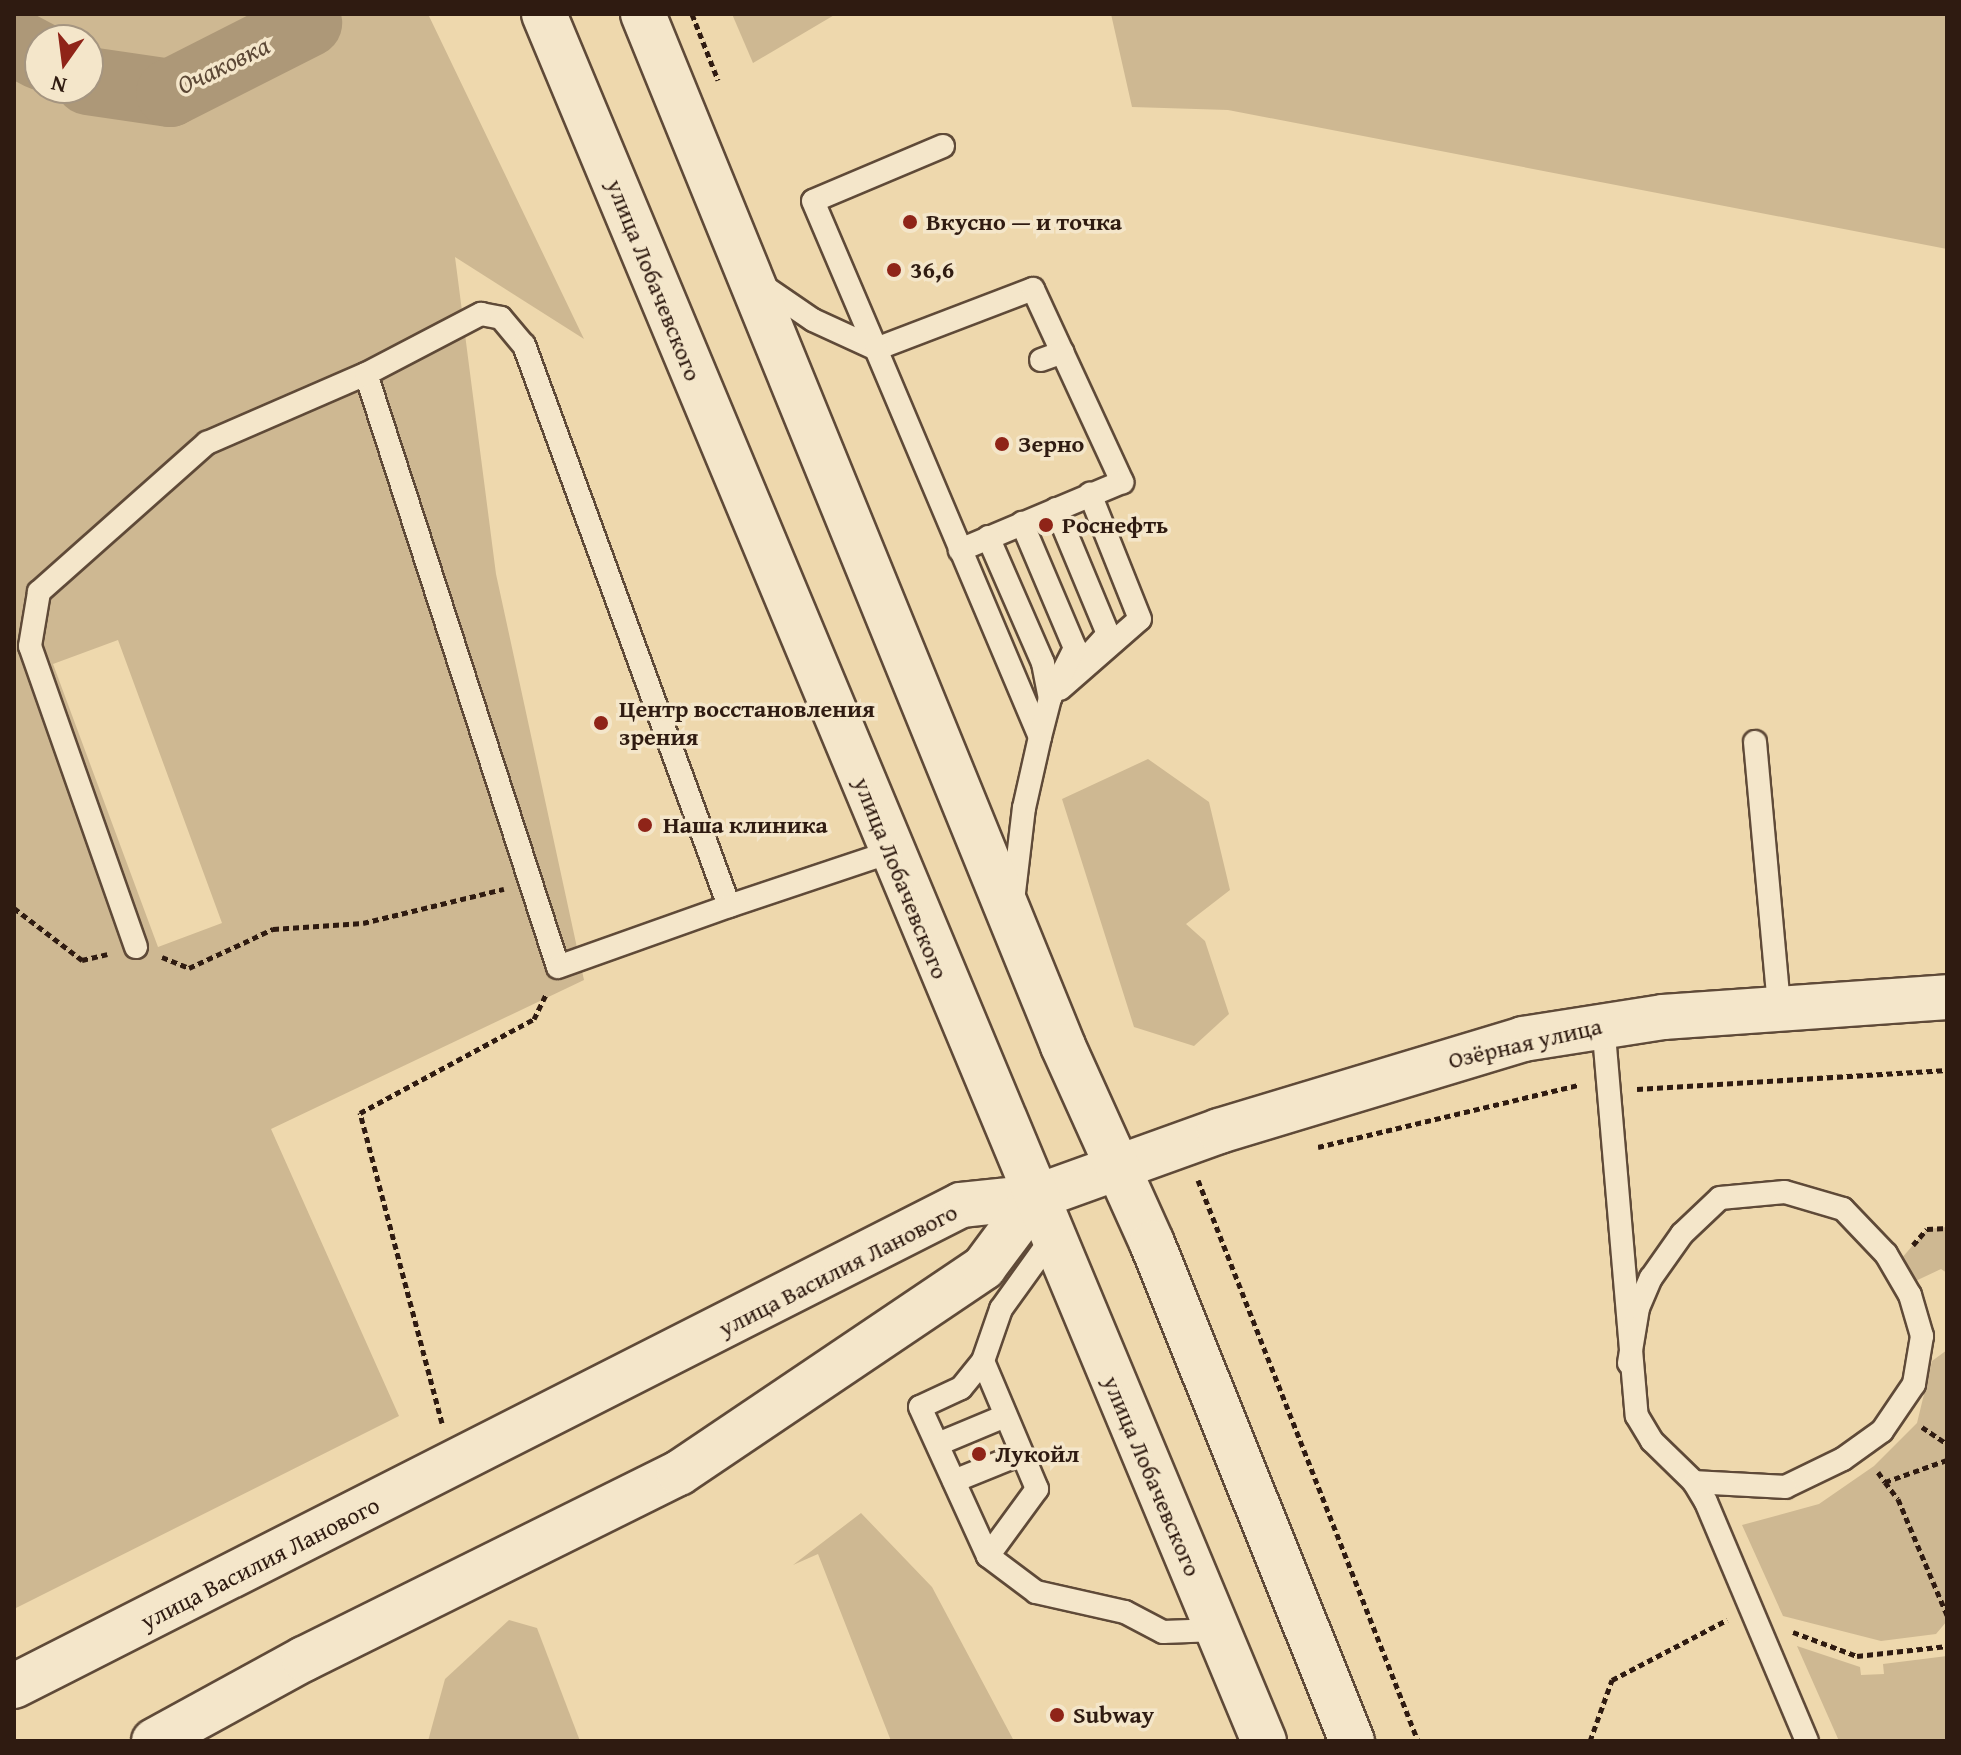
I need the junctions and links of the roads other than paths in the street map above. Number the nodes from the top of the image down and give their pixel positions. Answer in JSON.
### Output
{"nodes":[{"id":1,"x":544,"y":14,"type":"edge"},
{"id":2,"x":643,"y":14,"type":"edge"},
{"id":3,"x":943,"y":146,"type":"dead end"},
{"id":4,"x":749,"y":276,"type":"junction"},
{"id":5,"x":876,"y":349,"type":"junction"},
{"id":6,"x":1063,"y":352,"type":"junction"},
{"id":7,"x":1041,"y":360,"type":"dead end"},
{"id":8,"x":366,"y":374,"type":"junction"},
{"id":9,"x":1090,"y":494,"type":"junction"},
{"id":10,"x":1056,"y":509,"type":"junction"},
{"id":11,"x":1022,"y":523,"type":"junction"},
{"id":12,"x":988,"y":537,"type":"junction"},
{"id":13,"x":960,"y":550,"type":"junction"},
{"id":14,"x":1050,"y":698,"type":"junction"},
{"id":15,"x":1040,"y":737,"type":"junction"},
{"id":16,"x":1755,"y":742,"type":"dead end"},
{"id":17,"x":890,"y":852,"type":"junction"},
{"id":18,"x":729,"y":906,"type":"junction"},
{"id":19,"x":1011,"y":918,"type":"junction"},
{"id":20,"x":136,"y":947,"type":"road end"},
{"id":21,"x":1947,"y":997,"type":"edge"},
{"id":22,"x":1779,"y":1008,"type":"junction"},
{"id":23,"x":1603,"y":1023,"type":"junction"},
{"id":24,"x":1119,"y":1166,"type":"junction"},
{"id":25,"x":1036,"y":1197,"type":"junction"},
{"id":26,"x":1052,"y":1238,"type":"junction"},
{"id":27,"x":983,"y":1361,"type":"junction"},
{"id":28,"x":1629,"y":1363,"type":"junction"},
{"id":29,"x":1005,"y":1416,"type":"junction"},
{"id":30,"x":938,"y":1444,"type":"junction"},
{"id":31,"x":1021,"y":1454,"type":"junction"},
{"id":32,"x":954,"y":1481,"type":"junction"},
{"id":33,"x":1694,"y":1482,"type":"junction"},
{"id":34,"x":988,"y":1556,"type":"junction"},
{"id":35,"x":1217,"y":1630,"type":"junction"},
{"id":36,"x":14,"y":1686,"type":"edge"},
{"id":37,"x":154,"y":1741,"type":"edge"},
{"id":38,"x":1264,"y":1741,"type":"edge"},
{"id":39,"x":1352,"y":1741,"type":"edge"},
{"id":40,"x":1807,"y":1741,"type":"edge"}],
"edges":[{"from":1,"to":17,"type":"main road","name":"улица Лобачевского"},
{"from":2,"to":4,"type":"main road"},
{"from":3,"to":5,"type":"lane"},
{"from":4,"to":5,"type":"lane"},
{"from":4,"to":19,"type":"main road"},
{"from":5,"to":6,"type":"lane"},
{"from":5,"to":13,"type":"lane"},
{"from":6,"to":7,"type":"lane"},
{"from":6,"to":9,"type":"lane"},
{"from":8,"to":18,"type":"lane"},
{"from":8,"to":18,"type":"lane"},
{"from":8,"to":20,"type":"lane"},
{"from":9,"to":10,"type":"lane"},
{"from":9,"to":14,"type":"lane"},
{"from":10,"to":11,"type":"lane"},
{"from":10,"to":14,"type":"lane"},
{"from":11,"to":12,"type":"lane"},
{"from":11,"to":14,"type":"lane"},
{"from":12,"to":13,"type":"lane"},
{"from":12,"to":14,"type":"lane"},
{"from":13,"to":15,"type":"lane"},
{"from":14,"to":15,"type":"lane"},
{"from":15,"to":19,"type":"lane"},
{"from":16,"to":22,"type":"lane"},
{"from":17,"to":18,"type":"lane"},
{"from":17,"to":25,"type":"main road","name":"улица Лобачевского"},
{"from":19,"to":24,"type":"main road"},
{"from":21,"to":22,"type":"main road","name":"Озёрная улица"},
{"from":22,"to":23,"type":"main road","name":"Озёрная улица"},
{"from":23,"to":24,"type":"main road","name":"Озёрная улица"},
{"from":23,"to":28,"type":"lane"},
{"from":24,"to":25,"type":"main road","name":"Озёрная улица"},
{"from":24,"to":39,"type":"main road"},
{"from":25,"to":26,"type":"main road","name":"улица Лобачевского"},
{"from":25,"to":36,"type":"main road","name":"улица Василия Ланового"},
{"from":25,"to":37,"type":"main road"},
{"from":26,"to":27,"type":"lane"},
{"from":26,"to":35,"type":"main road","name":"улица Лобачевского"},
{"from":27,"to":29,"type":"lane"},
{"from":27,"to":30,"type":"lane"},
{"from":28,"to":33,"type":"lane"},
{"from":28,"to":33,"type":"lane"},
{"from":29,"to":30,"type":"lane"},
{"from":29,"to":31,"type":"lane"},
{"from":30,"to":32,"type":"lane"},
{"from":31,"to":32,"type":"lane"},
{"from":31,"to":34,"type":"lane"},
{"from":32,"to":34,"type":"lane"},
{"from":33,"to":40,"type":"lane"},
{"from":34,"to":35,"type":"lane"},
{"from":35,"to":38,"type":"main road","name":"улица Лобачевского"}]}
